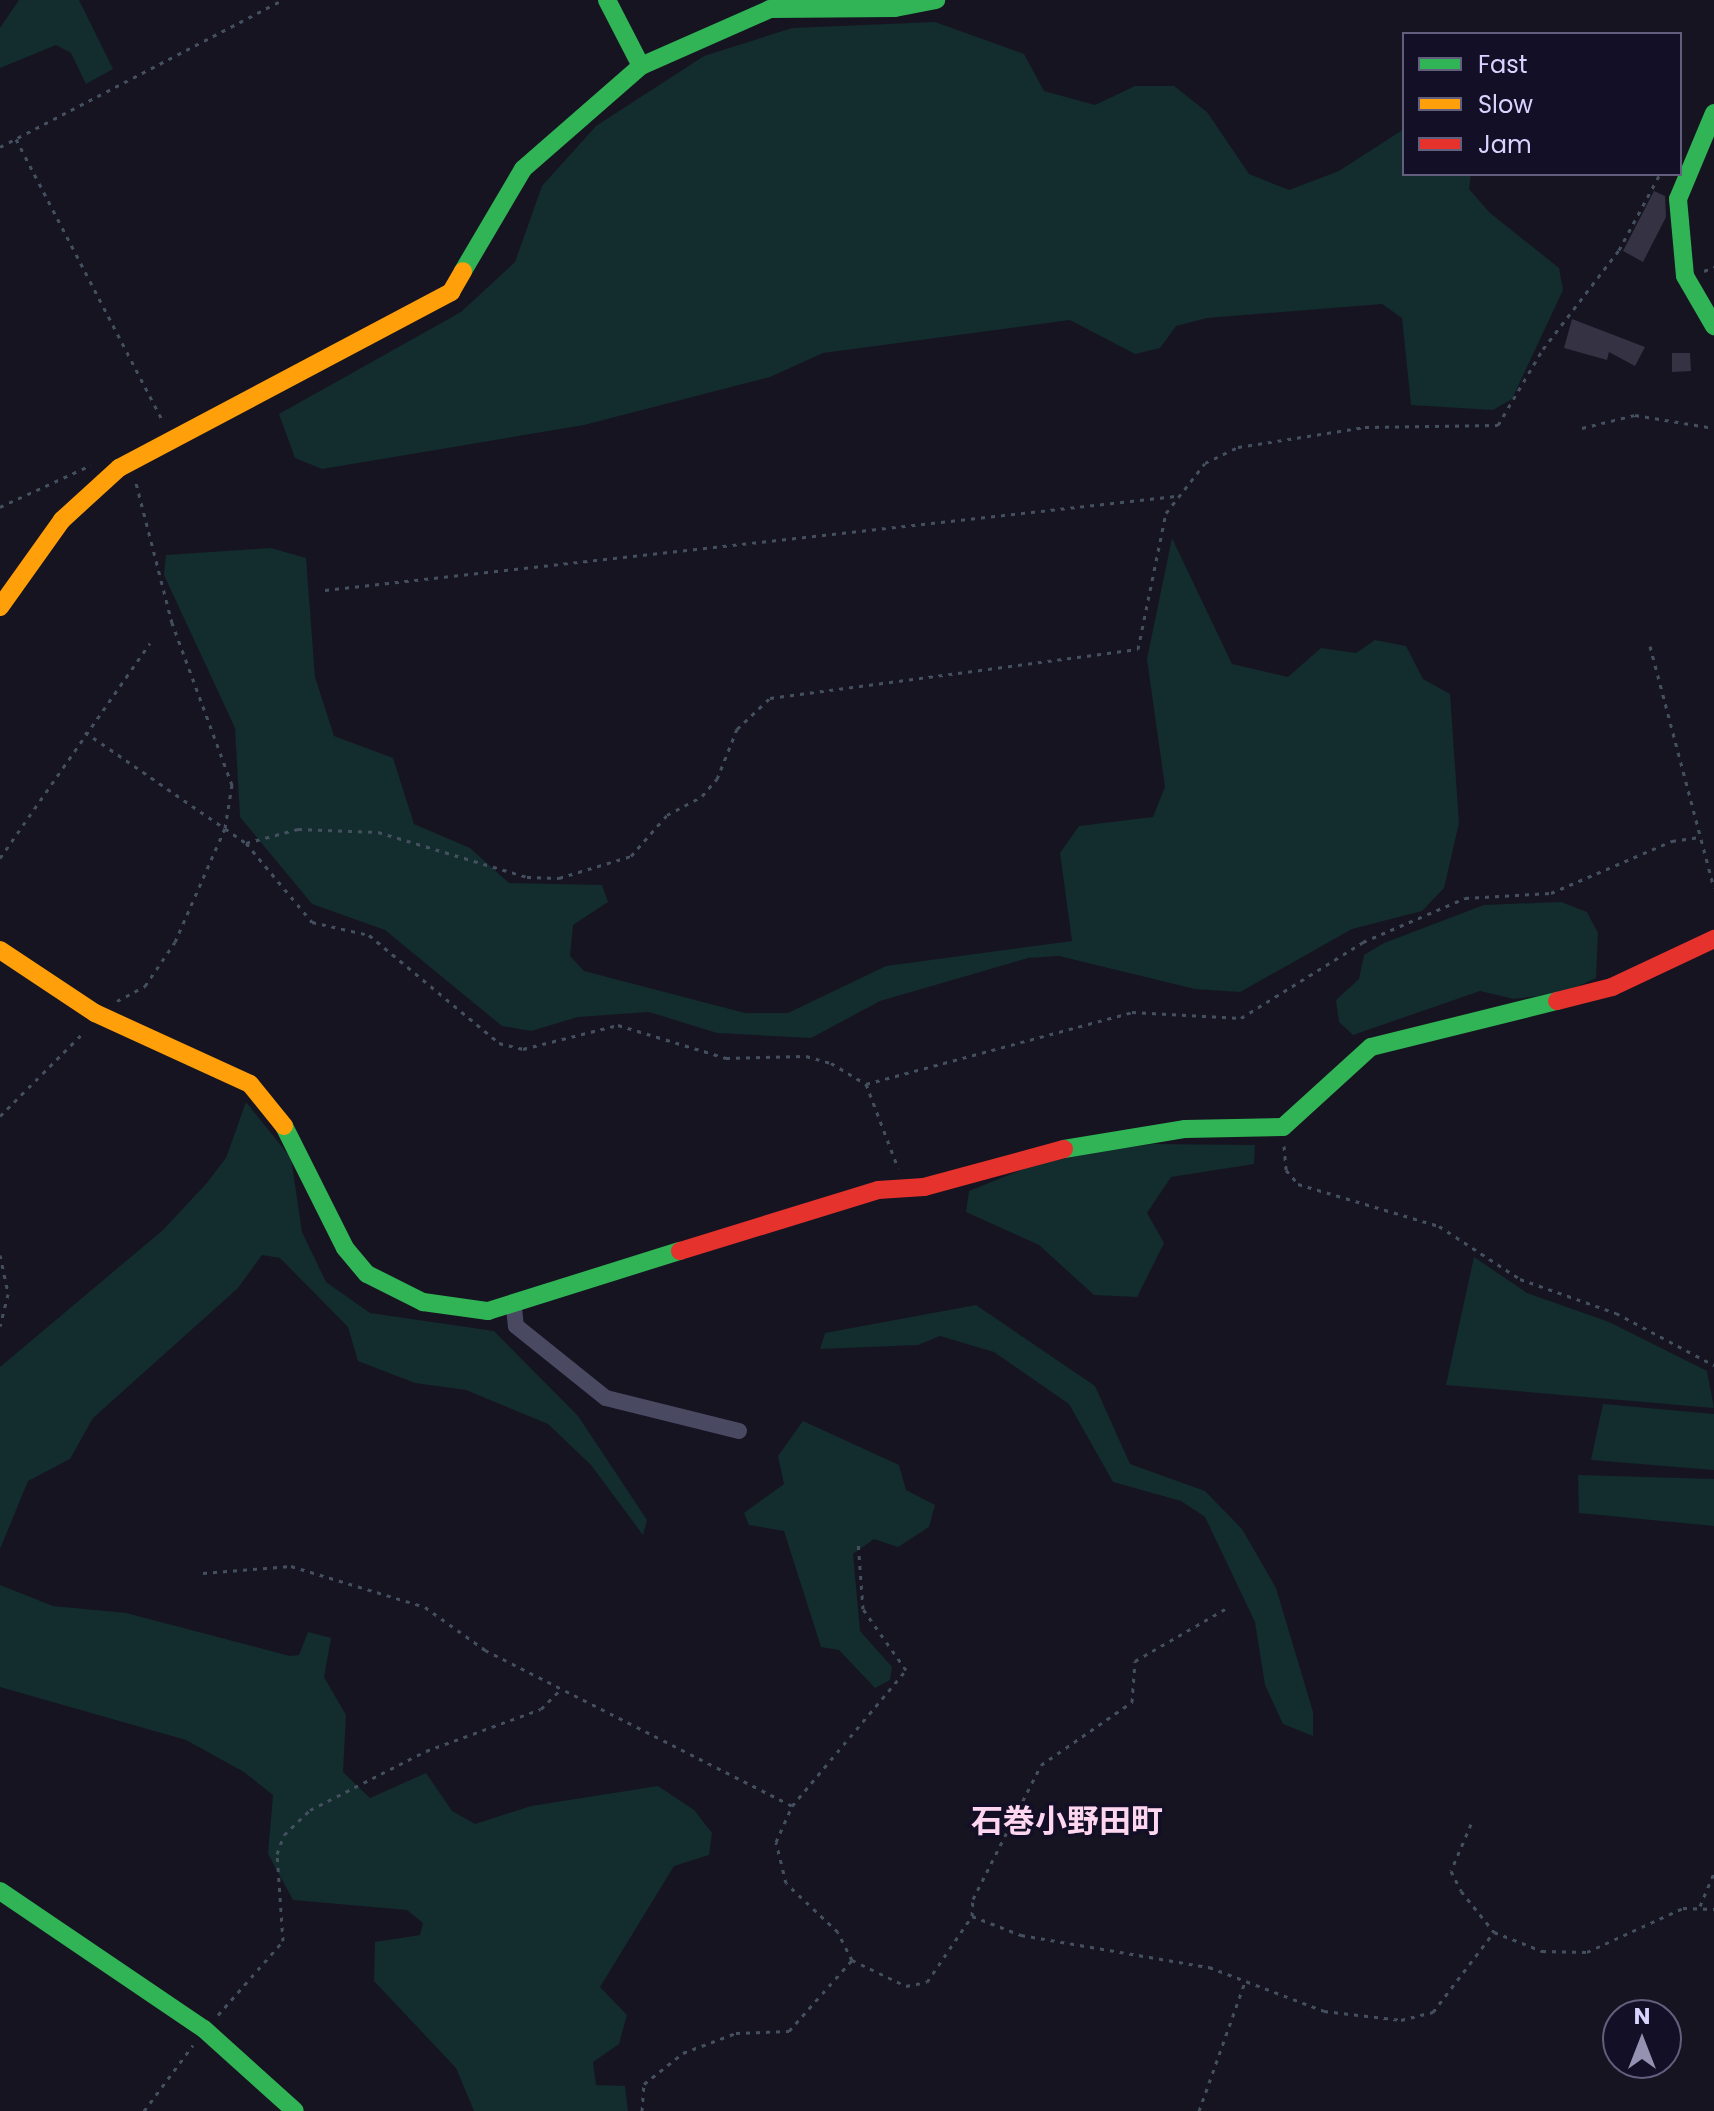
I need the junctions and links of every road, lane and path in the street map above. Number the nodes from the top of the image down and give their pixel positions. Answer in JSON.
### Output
{"nodes":[{"id":1,"x":282,"y":0,"type":"edge"},
{"id":2,"x":607,"y":0,"type":"edge"},
{"id":3,"x":936,"y":0,"type":"edge"},
{"id":4,"x":641,"y":66,"type":"junction"},
{"id":5,"x":1714,"y":113,"type":"edge"},
{"id":6,"x":16,"y":139,"type":"junction"},
{"id":7,"x":0,"y":147,"type":"edge"},
{"id":8,"x":1659,"y":176,"type":"edge"},
{"id":9,"x":1714,"y":326,"type":"edge"},
{"id":10,"x":1582,"y":428,"type":"dead end"},
{"id":11,"x":1714,"y":428,"type":"edge"},
{"id":12,"x":171,"y":435,"type":"junction"},
{"id":13,"x":119,"y":468,"type":"junction"},
{"id":14,"x":1176,"y":496,"type":"junction"},
{"id":15,"x":0,"y":507,"type":"edge"},
{"id":16,"x":325,"y":590,"type":"dead end"},
{"id":17,"x":0,"y":607,"type":"edge"},
{"id":18,"x":150,"y":643,"type":"dead end"},
{"id":19,"x":1650,"y":646,"type":"dead end"},
{"id":20,"x":85,"y":732,"type":"junction"},
{"id":21,"x":225,"y":828,"type":"junction"},
{"id":22,"x":1700,"y":837,"type":"junction"},
{"id":23,"x":246,"y":843,"type":"junction"},
{"id":24,"x":0,"y":858,"type":"edge"},
{"id":25,"x":1714,"y":888,"type":"edge"},
{"id":26,"x":1714,"y":939,"type":"edge"},
{"id":27,"x":0,"y":950,"type":"edge"},
{"id":28,"x":95,"y":1013,"type":"junction"},
{"id":29,"x":866,"y":1084,"type":"junction"},
{"id":30,"x":0,"y":1116,"type":"edge"},
{"id":31,"x":1283,"y":1127,"type":"junction"},
{"id":32,"x":904,"y":1185,"type":"junction"},
{"id":33,"x":0,"y":1255,"type":"edge"},
{"id":34,"x":514,"y":1308,"type":"junction"},
{"id":35,"x":0,"y":1326,"type":"edge"},
{"id":36,"x":1714,"y":1365,"type":"edge"},
{"id":37,"x":739,"y":1431,"type":"dead end"},
{"id":38,"x":858,"y":1541,"type":"dead end"},
{"id":39,"x":203,"y":1573,"type":"dead end"},
{"id":40,"x":1225,"y":1609,"type":"dead end"},
{"id":41,"x":561,"y":1689,"type":"junction"},
{"id":42,"x":792,"y":1806,"type":"junction"},
{"id":43,"x":1471,"y":1824,"type":"dead end"},
{"id":44,"x":1714,"y":1873,"type":"edge"},
{"id":45,"x":0,"y":1891,"type":"edge"},
{"id":46,"x":1700,"y":1906,"type":"junction"},
{"id":47,"x":1714,"y":1909,"type":"edge"},
{"id":48,"x":972,"y":1916,"type":"junction"},
{"id":49,"x":1494,"y":1932,"type":"junction"},
{"id":50,"x":852,"y":1960,"type":"junction"},
{"id":51,"x":1246,"y":1979,"type":"junction"},
{"id":52,"x":204,"y":2029,"type":"junction"},
{"id":53,"x":144,"y":2111,"type":"edge"},
{"id":54,"x":295,"y":2111,"type":"edge"},
{"id":55,"x":642,"y":2111,"type":"edge"},
{"id":56,"x":1199,"y":2111,"type":"edge"}],
"edges":[{"from":1,"to":6,"type":"path"},
{"from":2,"to":4,"type":"street"},
{"from":3,"to":4,"type":"street"},
{"from":4,"to":12,"type":"street"},
{"from":5,"to":9,"type":"street"},
{"from":6,"to":7,"type":"path"},
{"from":6,"to":12,"type":"path"},
{"from":8,"to":14,"type":"path"},
{"from":10,"to":11,"type":"path"},
{"from":12,"to":13,"type":"street"},
{"from":13,"to":15,"type":"path"},
{"from":13,"to":17,"type":"street"},
{"from":13,"to":21,"type":"path"},
{"from":14,"to":16,"type":"path"},
{"from":14,"to":23,"type":"path"},
{"from":18,"to":20,"type":"path"},
{"from":19,"to":22,"type":"path"},
{"from":20,"to":21,"type":"path"},
{"from":20,"to":24,"type":"path"},
{"from":21,"to":23,"type":"path"},
{"from":21,"to":28,"type":"path"},
{"from":22,"to":25,"type":"path"},
{"from":22,"to":29,"type":"path"},
{"from":23,"to":29,"type":"path"},
{"from":26,"to":31,"type":"street"},
{"from":27,"to":28,"type":"street"},
{"from":28,"to":30,"type":"path"},
{"from":28,"to":34,"type":"street"},
{"from":29,"to":32,"type":"path"},
{"from":31,"to":32,"type":"street"},
{"from":31,"to":36,"type":"path"},
{"from":32,"to":34,"type":"street"},
{"from":33,"to":35,"type":"path"},
{"from":34,"to":37,"type":"street"},
{"from":38,"to":42,"type":"path"},
{"from":39,"to":41,"type":"path"},
{"from":40,"to":48,"type":"path"},
{"from":41,"to":42,"type":"path"},
{"from":41,"to":52,"type":"path"},
{"from":42,"to":50,"type":"path"},
{"from":43,"to":49,"type":"path"},
{"from":44,"to":46,"type":"path"},
{"from":45,"to":52,"type":"street"},
{"from":46,"to":47,"type":"path"},
{"from":46,"to":49,"type":"path"},
{"from":48,"to":50,"type":"path"},
{"from":48,"to":51,"type":"path"},
{"from":49,"to":51,"type":"path"},
{"from":50,"to":55,"type":"path"},
{"from":51,"to":56,"type":"path"},
{"from":52,"to":53,"type":"path"},
{"from":52,"to":54,"type":"street"}]}
